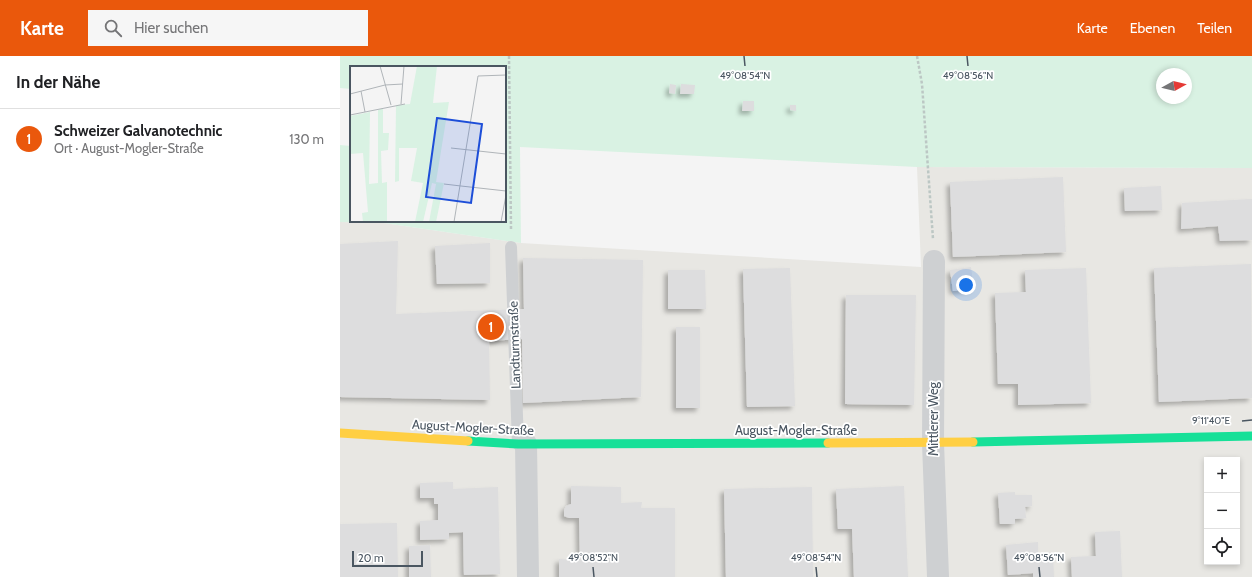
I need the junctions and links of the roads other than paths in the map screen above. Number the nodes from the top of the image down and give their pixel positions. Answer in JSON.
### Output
{"nodes":[{"id":1,"x":511,"y":247,"type":"road end"},
{"id":2,"x":934,"y":261,"type":"road end"},
{"id":3,"x":340,"y":433,"type":"edge"},
{"id":4,"x":1252,"y":436,"type":"edge"},
{"id":5,"x":933,"y":443,"type":"junction"},
{"id":6,"x":522,"y":444,"type":"junction"},
{"id":7,"x":528,"y":577,"type":"edge"},
{"id":8,"x":938,"y":577,"type":"edge"}],
"edges":[{"from":1,"to":6,"type":"lane","name":"Landturmstraße"},
{"from":2,"to":5,"type":"street","name":"Mittlerer Weg"},
{"from":3,"to":6,"type":"street","name":"August-Mogler-Straße"},
{"from":4,"to":5,"type":"street","name":"August-Mogler-Straße"},
{"from":5,"to":6,"type":"street","name":"August-Mogler-Straße"},
{"from":5,"to":8,"type":"street","name":"Mittlerer Weg"},
{"from":6,"to":7,"type":"street","name":"Landturmstraße"}]}
